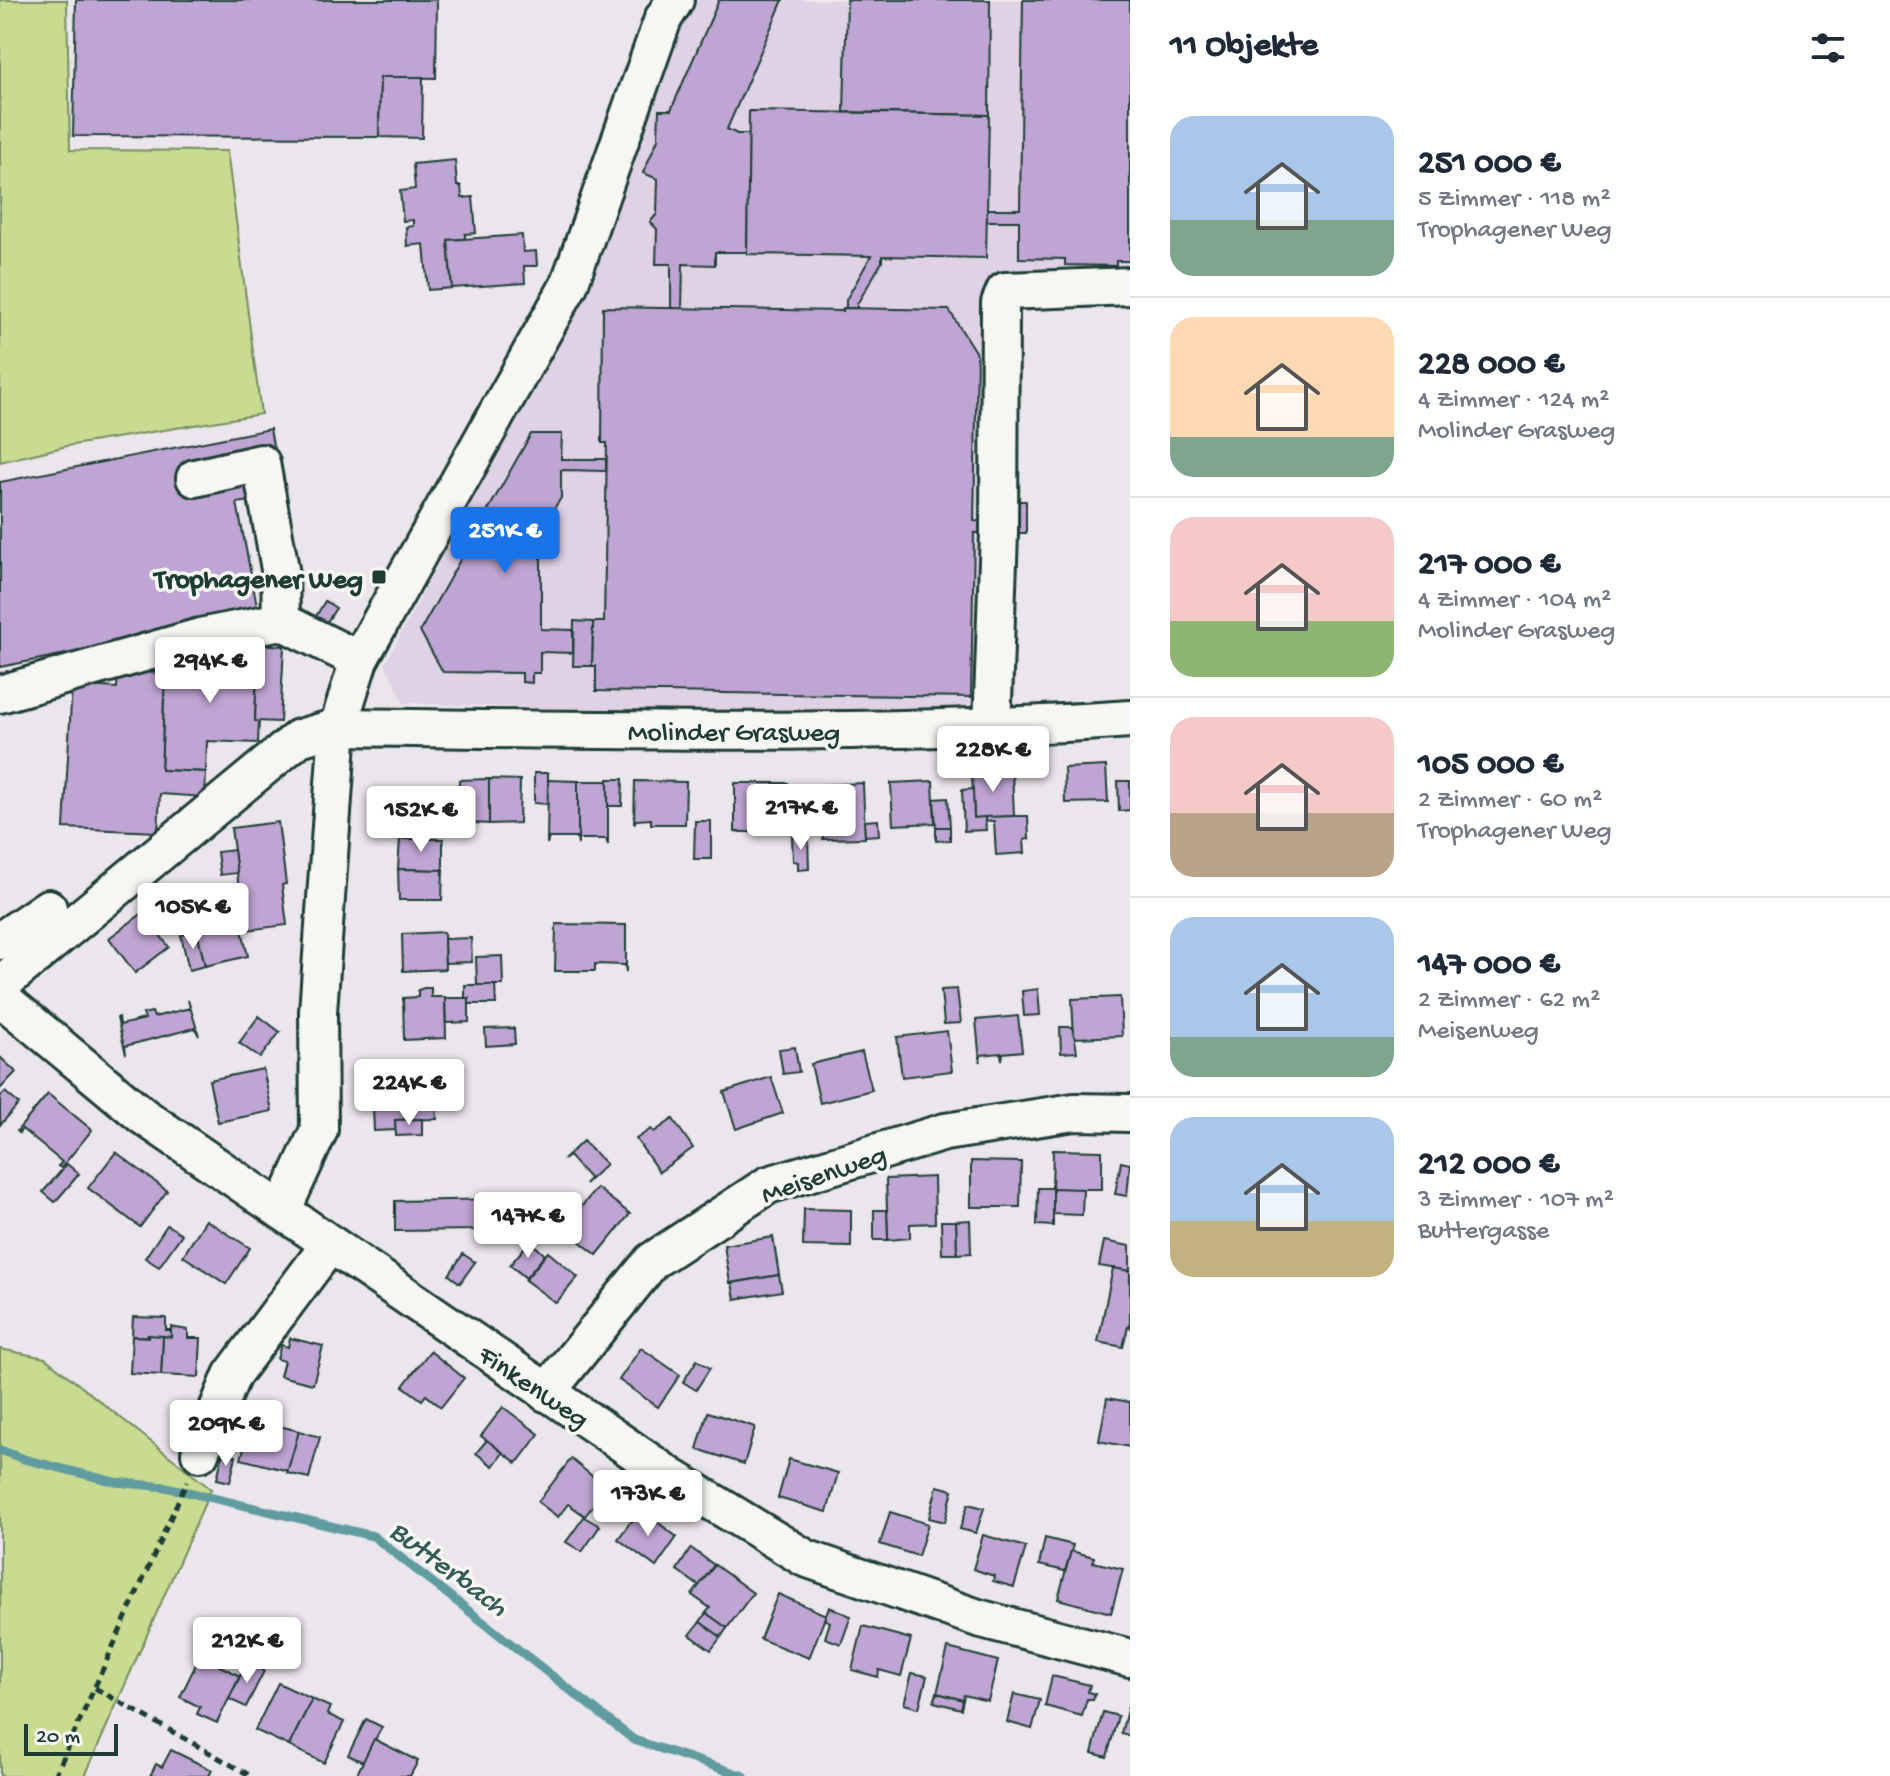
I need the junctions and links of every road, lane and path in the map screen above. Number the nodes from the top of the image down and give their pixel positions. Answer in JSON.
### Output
{"nodes":[{"id":1,"x":675,"y":0,"type":"edge"},
{"id":2,"x":1130,"y":286,"type":"edge"},
{"id":3,"x":195,"y":478,"type":"dead end"},
{"id":4,"x":281,"y":621,"type":"junction"},
{"id":5,"x":359,"y":660,"type":"junction"},
{"id":6,"x":11,"y":695,"type":"edge"},
{"id":7,"x":1130,"y":719,"type":"edge"},
{"id":8,"x":338,"y":727,"type":"junction"},
{"id":9,"x":992,"y":728,"type":"junction"},
{"id":10,"x":48,"y":908,"type":"dead end"},
{"id":11,"x":0,"y":941,"type":"edge"},
{"id":12,"x":0,"y":985,"type":"edge"},
{"id":13,"x":0,"y":997,"type":"edge"},
{"id":14,"x":1130,"y":1113,"type":"edge"},
{"id":15,"x":282,"y":1211,"type":"junction"},
{"id":16,"x":330,"y":1244,"type":"junction"},
{"id":17,"x":546,"y":1393,"type":"junction"},
{"id":18,"x":200,"y":1453,"type":"dead end"},
{"id":19,"x":173,"y":1512,"type":"dead end"},
{"id":20,"x":1130,"y":1658,"type":"edge"},
{"id":21,"x":95,"y":1688,"type":"junction"},
{"id":22,"x":55,"y":1776,"type":"edge"},
{"id":23,"x":251,"y":1776,"type":"edge"}],
"edges":[{"from":1,"to":5,"type":"street"},
{"from":2,"to":9,"type":"street"},
{"from":3,"to":4,"type":"street"},
{"from":4,"to":5,"type":"street"},
{"from":4,"to":6,"type":"street"},
{"from":5,"to":8,"type":"street"},
{"from":7,"to":9,"type":"street","name":"Molinder Grasweg"},
{"from":8,"to":9,"type":"street","name":"Molinder Grasweg"},
{"from":8,"to":12,"type":"street"},
{"from":8,"to":15,"type":"street"},
{"from":10,"to":11,"type":"street"},
{"from":13,"to":15,"type":"street","name":"Finkenweg"},
{"from":14,"to":17,"type":"street","name":"Meisenweg"},
{"from":15,"to":16,"type":"street","name":"Finkenweg"},
{"from":16,"to":17,"type":"street","name":"Finkenweg"},
{"from":16,"to":18,"type":"street"},
{"from":17,"to":20,"type":"street","name":"Finkenweg"},
{"from":19,"to":21,"type":"path"},
{"from":21,"to":22,"type":"path"},
{"from":21,"to":23,"type":"path"}]}
